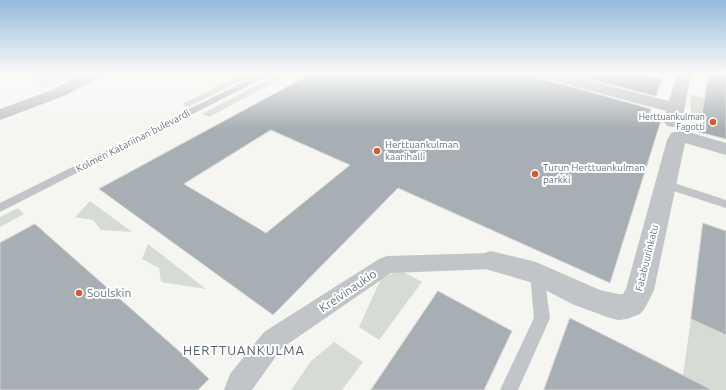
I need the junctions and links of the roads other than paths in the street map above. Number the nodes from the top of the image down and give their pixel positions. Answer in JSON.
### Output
{"nodes":[{"id":1,"x":59,"y":92,"type":"edge"},
{"id":2,"x":231,"y":92,"type":"edge"},
{"id":3,"x":614,"y":92,"type":"edge"},
{"id":4,"x":679,"y":92,"type":"edge"},
{"id":5,"x":675,"y":108,"type":"junction"},
{"id":6,"x":0,"y":115,"type":"edge"},
{"id":7,"x":678,"y":137,"type":"junction"},
{"id":8,"x":726,"y":149,"type":"edge"},
{"id":9,"x":665,"y":184,"type":"junction"},
{"id":10,"x":726,"y":204,"type":"edge"},
{"id":11,"x":0,"y":208,"type":"edge"},
{"id":12,"x":491,"y":261,"type":"joint"},
{"id":13,"x":537,"y":274,"type":"junction"},
{"id":14,"x":238,"y":390,"type":"edge"},
{"id":15,"x":509,"y":390,"type":"edge"}],
"edges":[{"from":1,"to":6,"type":"street"},
{"from":2,"to":11,"type":"lane","name":"Kolmen Katariinan bulevardi"},
{"from":3,"to":5,"type":"street"},
{"from":4,"to":5,"type":"street"},
{"from":5,"to":7,"type":"street"},
{"from":7,"to":8,"type":"street"},
{"from":7,"to":9,"type":"street","name":"Fatabuurinkatu"},
{"from":9,"to":10,"type":"lane"},
{"from":9,"to":13,"type":"street","name":"Fatabuurinkatu"},
{"from":12,"to":13,"type":"street","name":"Fatabuurinkatu"},
{"from":12,"to":14,"type":"street","name":"Kreivinaukio"},
{"from":13,"to":15,"type":"lane"}]}
